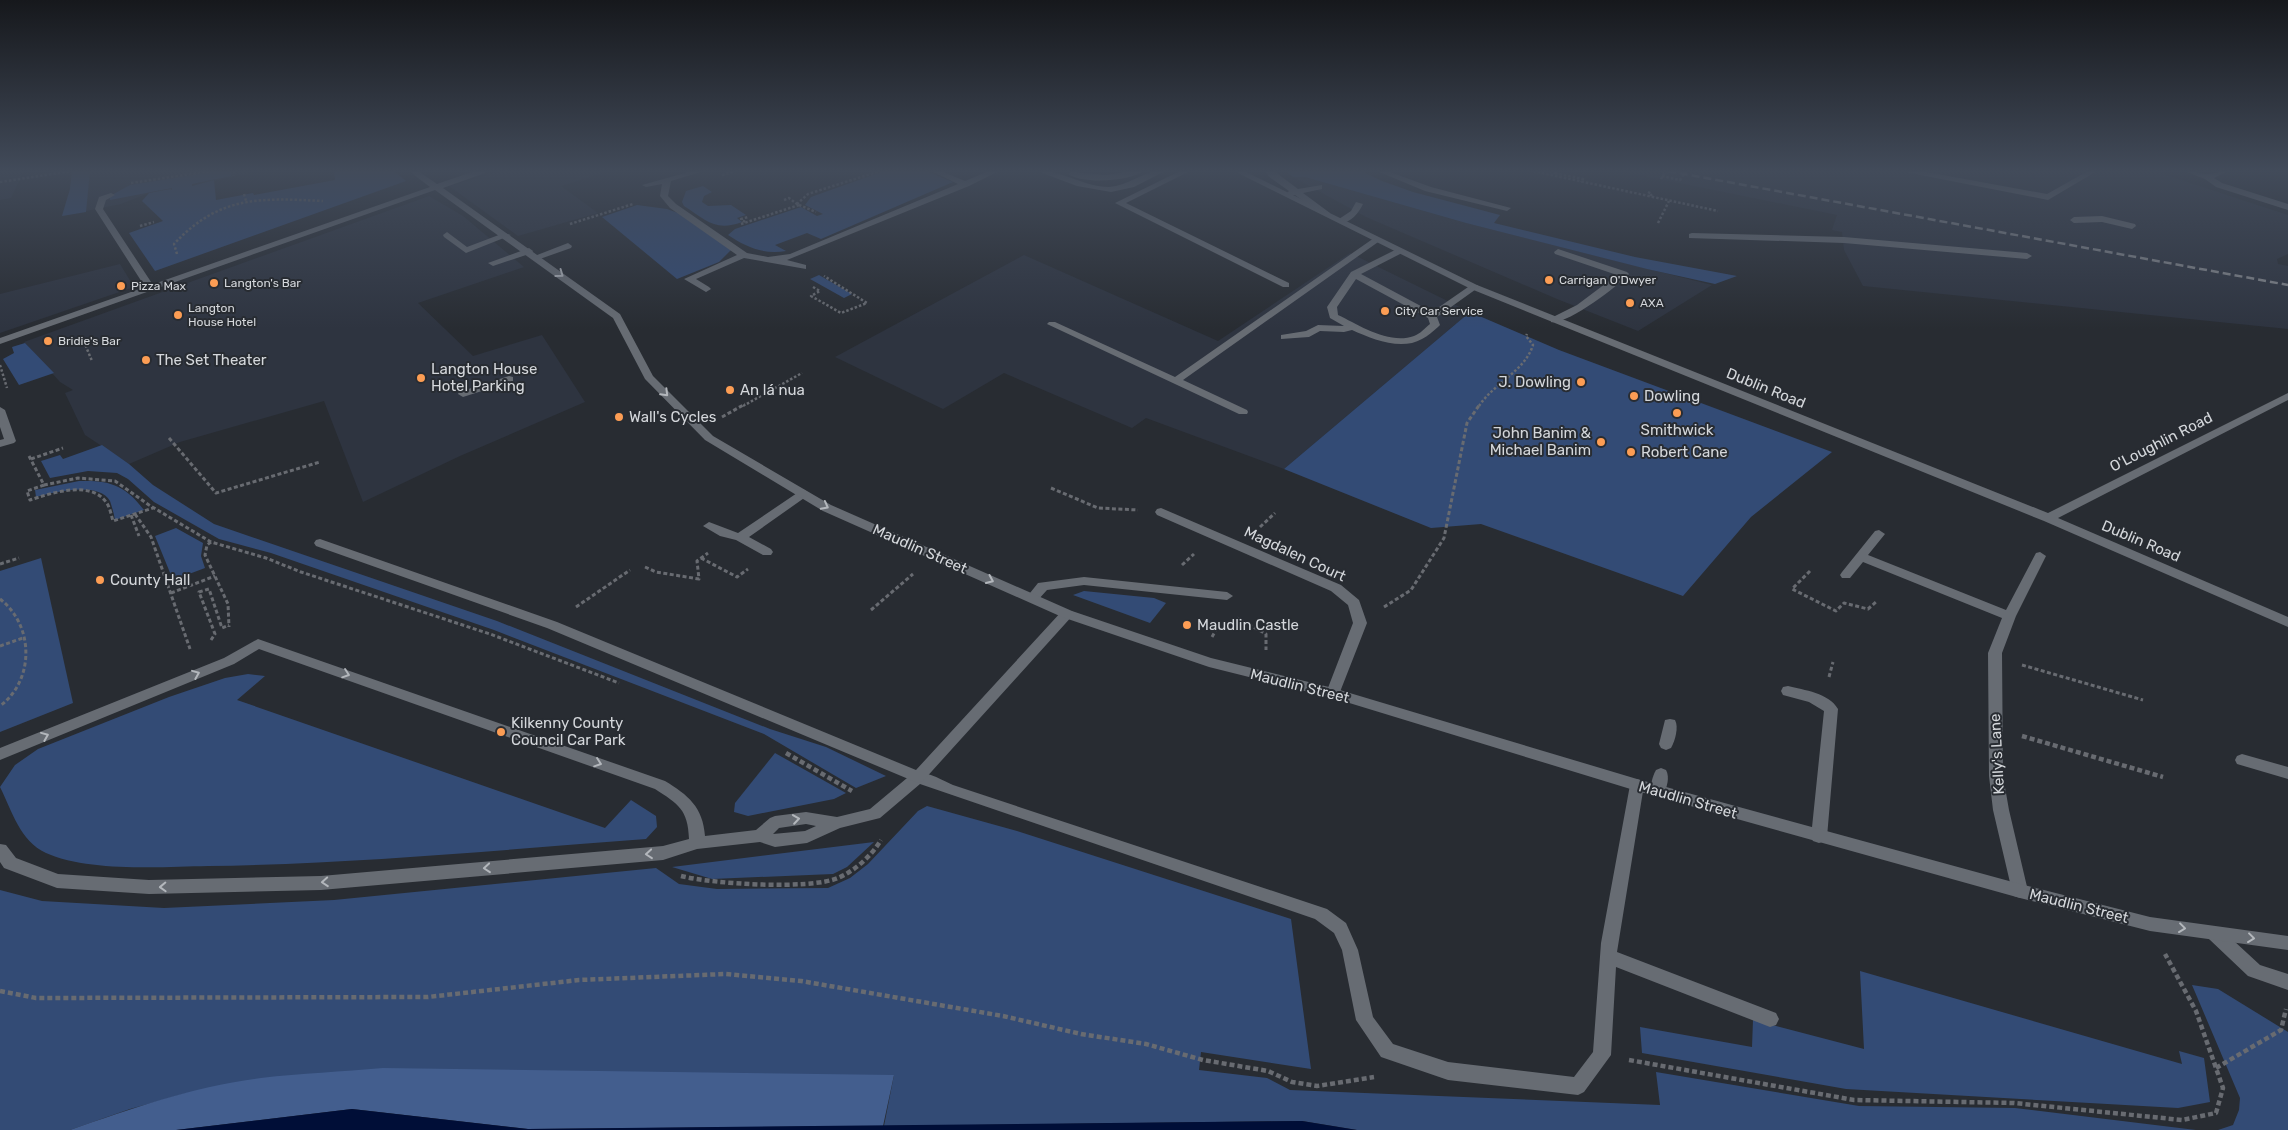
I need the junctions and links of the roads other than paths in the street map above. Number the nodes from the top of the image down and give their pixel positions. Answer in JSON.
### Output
{"nodes":[{"id":1,"x":109,"y":224,"type":"edge"},
{"id":2,"x":328,"y":224,"type":"edge"},
{"id":3,"x":490,"y":224,"type":"edge"},
{"id":4,"x":700,"y":224,"type":"edge"},
{"id":5,"x":877,"y":224,"type":"edge"},
{"id":6,"x":1161,"y":224,"type":"edge"},
{"id":7,"x":1347,"y":224,"type":"edge"},
{"id":8,"x":2122,"y":224,"type":"edge"},
{"id":9,"x":2132,"y":226,"type":"dead end"},
{"id":10,"x":507,"y":235,"type":"junction"},
{"id":11,"x":447,"y":236,"type":"dead end"},
{"id":12,"x":1692,"y":236,"type":"dead end"},
{"id":13,"x":1377,"y":240,"type":"junction"},
{"id":14,"x":568,"y":246,"type":"dead end"},
{"id":15,"x":1399,"y":250,"type":"junction"},
{"id":16,"x":1558,"y":252,"type":"dead end"},
{"id":17,"x":533,"y":254,"type":"junction"},
{"id":18,"x":744,"y":255,"type":"junction"},
{"id":19,"x":2027,"y":256,"type":"dead end"},
{"id":20,"x":778,"y":260,"type":"junction"},
{"id":21,"x":493,"y":263,"type":"dead end"},
{"id":22,"x":803,"y":267,"type":"dead end"},
{"id":23,"x":1354,"y":274,"type":"junction"},
{"id":24,"x":1286,"y":285,"type":"dead end"},
{"id":25,"x":1474,"y":287,"type":"junction"},
{"id":26,"x":150,"y":288,"type":"junction"},
{"id":27,"x":706,"y":289,"type":"dead end"},
{"id":28,"x":1432,"y":316,"type":"junction"},
{"id":29,"x":1554,"y":320,"type":"junction"},
{"id":30,"x":1052,"y":324,"type":"dead end"},
{"id":31,"x":1353,"y":326,"type":"junction"},
{"id":32,"x":1285,"y":337,"type":"dead end"},
{"id":33,"x":0,"y":341,"type":"edge"},
{"id":34,"x":509,"y":379,"type":"dead end"},
{"id":35,"x":1175,"y":381,"type":"junction"},
{"id":36,"x":463,"y":394,"type":"dead end"},
{"id":37,"x":2288,"y":396,"type":"edge"},
{"id":38,"x":0,"y":410,"type":"edge"},
{"id":39,"x":1243,"y":412,"type":"dead end"},
{"id":40,"x":0,"y":444,"type":"edge"},
{"id":41,"x":803,"y":493,"type":"junction"},
{"id":42,"x":1161,"y":512,"type":"road end"},
{"id":43,"x":2048,"y":518,"type":"junction"},
{"id":44,"x":709,"y":526,"type":"dead end"},
{"id":45,"x":1879,"y":534,"type":"dead end"},
{"id":46,"x":740,"y":537,"type":"junction"},
{"id":47,"x":320,"y":543,"type":"dead end"},
{"id":48,"x":767,"y":552,"type":"dead end"},
{"id":49,"x":1861,"y":556,"type":"junction"},
{"id":50,"x":2040,"y":556,"type":"dead end"},
{"id":51,"x":1846,"y":574,"type":"dead end"},
{"id":52,"x":1227,"y":596,"type":"road end"},
{"id":53,"x":1032,"y":598,"type":"junction"},
{"id":54,"x":1067,"y":614,"type":"junction"},
{"id":55,"x":2008,"y":616,"type":"junction"},
{"id":56,"x":2288,"y":622,"type":"edge"},
{"id":57,"x":1788,"y":691,"type":"dead end"},
{"id":58,"x":1333,"y":693,"type":"junction"},
{"id":59,"x":1670,"y":724,"type":"dead end"},
{"id":60,"x":1666,"y":744,"type":"dead end"},
{"id":61,"x":0,"y":754,"type":"edge"},
{"id":62,"x":2242,"y":760,"type":"dead end"},
{"id":63,"x":2288,"y":773,"type":"edge"},
{"id":64,"x":1661,"y":774,"type":"dead end"},
{"id":65,"x":918,"y":777,"type":"junction"},
{"id":66,"x":1637,"y":785,"type":"junction"},
{"id":67,"x":1658,"y":791,"type":"junction"},
{"id":68,"x":1819,"y":837,"type":"junction"},
{"id":69,"x":696,"y":843,"type":"junction"},
{"id":70,"x":0,"y":850,"type":"edge"},
{"id":71,"x":2020,"y":892,"type":"junction"},
{"id":72,"x":2215,"y":934,"type":"junction"},
{"id":73,"x":2288,"y":943,"type":"edge"},
{"id":74,"x":1608,"y":956,"type":"junction"},
{"id":75,"x":2288,"y":982,"type":"edge"},
{"id":76,"x":1770,"y":1019,"type":"dead end"}],
"edges":[{"from":1,"to":26,"type":"street"},
{"from":2,"to":26,"type":"street"},
{"from":3,"to":10,"type":"street","name":"Maudlin Street"},
{"from":4,"to":18,"type":"street"},
{"from":5,"to":20,"type":"street"},
{"from":6,"to":24,"type":"street"},
{"from":7,"to":13,"type":"street","name":"Dublin Road"},
{"from":8,"to":9,"type":"street"},
{"from":10,"to":11,"type":"street"},
{"from":10,"to":17,"type":"street","name":"Maudlin Street"},
{"from":12,"to":19,"type":"street"},
{"from":13,"to":15,"type":"street","name":"Dublin Road"},
{"from":13,"to":35,"type":"street"},
{"from":14,"to":17,"type":"street"},
{"from":15,"to":23,"type":"street"},
{"from":15,"to":25,"type":"street","name":"Dublin Road"},
{"from":16,"to":29,"type":"street"},
{"from":17,"to":21,"type":"street"},
{"from":17,"to":41,"type":"street","name":"Maudlin Street","one_way":true},
{"from":18,"to":20,"type":"street"},
{"from":18,"to":27,"type":"street"},
{"from":20,"to":22,"type":"street"},
{"from":23,"to":28,"type":"street"},
{"from":23,"to":31,"type":"street"},
{"from":25,"to":28,"type":"street"},
{"from":25,"to":29,"type":"street","name":"Dublin Road"},
{"from":26,"to":33,"type":"street"},
{"from":28,"to":31,"type":"street"},
{"from":29,"to":43,"type":"street","name":"Dublin Road"},
{"from":30,"to":35,"type":"street"},
{"from":31,"to":32,"type":"street"},
{"from":34,"to":36,"type":"street"},
{"from":35,"to":39,"type":"street"},
{"from":37,"to":43,"type":"street","name":"O'Loughlin Road"},
{"from":38,"to":40,"type":"street"},
{"from":41,"to":46,"type":"street"},
{"from":41,"to":53,"type":"street","name":"Maudlin Street","one_way":true},
{"from":42,"to":58,"type":"street","name":"Magdalen Court"},
{"from":43,"to":56,"type":"street","name":"Dublin Road"},
{"from":44,"to":46,"type":"street"},
{"from":45,"to":49,"type":"street"},
{"from":46,"to":48,"type":"street"},
{"from":47,"to":65,"type":"street"},
{"from":49,"to":51,"type":"street"},
{"from":49,"to":55,"type":"street"},
{"from":50,"to":55,"type":"street","name":"Kelly's Lane"},
{"from":52,"to":53,"type":"street"},
{"from":53,"to":54,"type":"street","name":"Maudlin Street"},
{"from":54,"to":58,"type":"street","name":"Maudlin Street"},
{"from":54,"to":65,"type":"street"},
{"from":55,"to":71,"type":"street","name":"Kelly's Lane"},
{"from":57,"to":68,"type":"street"},
{"from":58,"to":66,"type":"street","name":"Maudlin Street"},
{"from":59,"to":60,"type":"street"},
{"from":61,"to":69,"type":"street","one_way":true},
{"from":62,"to":63,"type":"street"},
{"from":64,"to":67,"type":"street"},
{"from":65,"to":69,"type":"street"},
{"from":65,"to":74,"type":"street"},
{"from":66,"to":67,"type":"street","name":"Maudlin Street"},
{"from":66,"to":74,"type":"street"},
{"from":67,"to":68,"type":"street","name":"Maudlin Street"},
{"from":68,"to":71,"type":"street","name":"Maudlin Street"},
{"from":69,"to":70,"type":"street","one_way":true},
{"from":71,"to":72,"type":"street","name":"Maudlin Street","one_way":true},
{"from":72,"to":73,"type":"street","name":"Maudlin Street","one_way":true},
{"from":72,"to":75,"type":"street"},
{"from":74,"to":76,"type":"street"}]}
